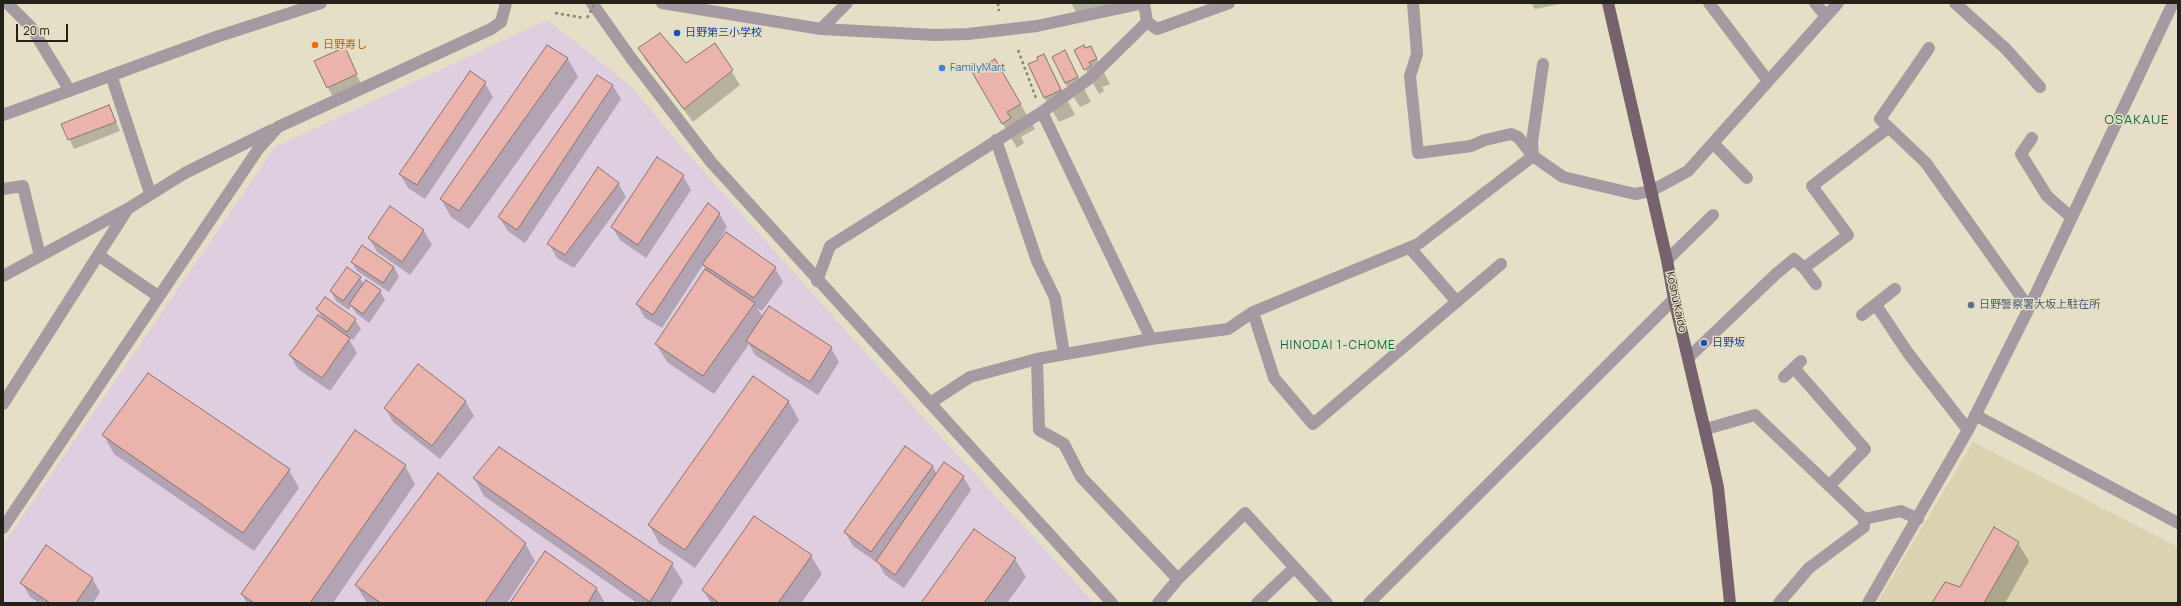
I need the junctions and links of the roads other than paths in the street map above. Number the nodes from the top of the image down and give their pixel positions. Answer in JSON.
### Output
{"nodes":[{"id":1,"x":7,"y":3,"type":"edge"},
{"id":2,"x":506,"y":3,"type":"edge"},
{"id":3,"x":593,"y":3,"type":"edge"},
{"id":4,"x":662,"y":3,"type":"edge"},
{"id":5,"x":848,"y":3,"type":"edge"},
{"id":6,"x":1144,"y":3,"type":"edge"},
{"id":7,"x":1229,"y":3,"type":"edge"},
{"id":8,"x":1413,"y":3,"type":"edge"},
{"id":9,"x":1608,"y":3,"type":"edge"},
{"id":10,"x":1709,"y":3,"type":"edge"},
{"id":11,"x":1815,"y":3,"type":"edge"},
{"id":12,"x":1838,"y":3,"type":"edge"},
{"id":13,"x":1955,"y":3,"type":"edge"},
{"id":14,"x":2173,"y":3,"type":"edge"},
{"id":15,"x":316,"y":4,"type":"edge"},
{"id":16,"x":1826,"y":16,"type":"junction"},
{"id":17,"x":1147,"y":22,"type":"junction"},
{"id":18,"x":821,"y":29,"type":"junction"},
{"id":19,"x":1929,"y":48,"type":"dead end"},
{"id":20,"x":1543,"y":64,"type":"dead end"},
{"id":21,"x":112,"y":75,"type":"junction"},
{"id":22,"x":1768,"y":81,"type":"junction"},
{"id":23,"x":2040,"y":87,"type":"dead end"},
{"id":24,"x":70,"y":91,"type":"junction"},
{"id":25,"x":1042,"y":112,"type":"junction"},
{"id":26,"x":3,"y":115,"type":"edge"},
{"id":27,"x":278,"y":127,"type":"junction"},
{"id":28,"x":1888,"y":128,"type":"junction"},
{"id":29,"x":2032,"y":138,"type":"dead end"},
{"id":30,"x":996,"y":140,"type":"junction"},
{"id":31,"x":1713,"y":143,"type":"junction"},
{"id":32,"x":1533,"y":156,"type":"junction"},
{"id":33,"x":1746,"y":178,"type":"dead end"},
{"id":34,"x":3,"y":189,"type":"edge"},
{"id":35,"x":1651,"y":191,"type":"junction"},
{"id":36,"x":150,"y":193,"type":"junction"},
{"id":37,"x":129,"y":208,"type":"junction"},
{"id":38,"x":1713,"y":215,"type":"dead end"},
{"id":39,"x":2071,"y":217,"type":"junction"},
{"id":40,"x":1410,"y":248,"type":"junction"},
{"id":41,"x":98,"y":255,"type":"junction"},
{"id":42,"x":40,"y":256,"type":"junction"},
{"id":43,"x":1667,"y":260,"type":"junction"},
{"id":44,"x":1501,"y":264,"type":"dead end"},
{"id":45,"x":1804,"y":268,"type":"junction"},
{"id":46,"x":3,"y":276,"type":"edge"},
{"id":47,"x":817,"y":281,"type":"junction"},
{"id":48,"x":1816,"y":284,"type":"dead end"},
{"id":49,"x":1895,"y":289,"type":"dead end"},
{"id":50,"x":158,"y":296,"type":"junction"},
{"id":51,"x":1674,"y":300,"type":"junction"},
{"id":52,"x":1456,"y":302,"type":"junction"},
{"id":53,"x":1876,"y":305,"type":"junction"},
{"id":54,"x":2029,"y":308,"type":"junction"},
{"id":55,"x":1253,"y":312,"type":"junction"},
{"id":56,"x":1862,"y":315,"type":"dead end"},
{"id":57,"x":1151,"y":339,"type":"junction"},
{"id":58,"x":1064,"y":354,"type":"junction"},
{"id":59,"x":1688,"y":358,"type":"junction"},
{"id":60,"x":1037,"y":359,"type":"junction"},
{"id":61,"x":1784,"y":377,"type":"dead end"},
{"id":62,"x":3,"y":404,"type":"edge"},
{"id":63,"x":930,"y":404,"type":"junction"},
{"id":64,"x":1975,"y":415,"type":"junction"},
{"id":65,"x":1706,"y":429,"type":"junction"},
{"id":66,"x":1968,"y":430,"type":"junction"},
{"id":67,"x":1829,"y":486,"type":"junction"},
{"id":68,"x":1864,"y":519,"type":"junction"},
{"id":69,"x":1918,"y":519,"type":"junction"},
{"id":70,"x":2178,"y":523,"type":"edge"},
{"id":71,"x":3,"y":528,"type":"edge"},
{"id":72,"x":1294,"y":568,"type":"junction"},
{"id":73,"x":1178,"y":579,"type":"junction"},
{"id":74,"x":1112,"y":603,"type":"edge"},
{"id":75,"x":1158,"y":603,"type":"edge"},
{"id":76,"x":1257,"y":603,"type":"edge"},
{"id":77,"x":1327,"y":603,"type":"edge"},
{"id":78,"x":1369,"y":603,"type":"edge"},
{"id":79,"x":1730,"y":603,"type":"edge"},
{"id":80,"x":1779,"y":603,"type":"edge"},
{"id":81,"x":1868,"y":603,"type":"edge"}],
"edges":[{"from":1,"to":24,"type":"street"},
{"from":2,"to":27,"type":"street"},
{"from":3,"to":47,"type":"street"},
{"from":4,"to":18,"type":"street"},
{"from":5,"to":18,"type":"street"},
{"from":6,"to":17,"type":"street"},
{"from":6,"to":18,"type":"street"},
{"from":7,"to":17,"type":"street"},
{"from":8,"to":32,"type":"street"},
{"from":9,"to":35,"type":"main road","name":"Koshu Kaido"},
{"from":10,"to":22,"type":"street"},
{"from":11,"to":16,"type":"street"},
{"from":12,"to":16,"type":"street"},
{"from":13,"to":23,"type":"street"},
{"from":14,"to":39,"type":"street"},
{"from":15,"to":21,"type":"street"},
{"from":16,"to":22,"type":"street"},
{"from":17,"to":25,"type":"street"},
{"from":19,"to":28,"type":"street"},
{"from":20,"to":32,"type":"street"},
{"from":21,"to":24,"type":"street"},
{"from":21,"to":36,"type":"street"},
{"from":22,"to":31,"type":"street"},
{"from":24,"to":26,"type":"street"},
{"from":25,"to":30,"type":"street"},
{"from":25,"to":57,"type":"street"},
{"from":27,"to":36,"type":"street"},
{"from":27,"to":50,"type":"street"},
{"from":28,"to":45,"type":"street"},
{"from":28,"to":54,"type":"street"},
{"from":29,"to":39,"type":"street"},
{"from":30,"to":47,"type":"street"},
{"from":30,"to":58,"type":"street"},
{"from":31,"to":33,"type":"street"},
{"from":31,"to":35,"type":"street"},
{"from":32,"to":35,"type":"street"},
{"from":32,"to":40,"type":"street"},
{"from":34,"to":42,"type":"street"},
{"from":35,"to":43,"type":"main road","name":"Koshu Kaido"},
{"from":36,"to":37,"type":"street"},
{"from":37,"to":41,"type":"street"},
{"from":37,"to":42,"type":"street"},
{"from":38,"to":43,"type":"street"},
{"from":39,"to":54,"type":"street"},
{"from":40,"to":52,"type":"street"},
{"from":40,"to":55,"type":"street"},
{"from":41,"to":50,"type":"street"},
{"from":41,"to":62,"type":"street"},
{"from":42,"to":46,"type":"street"},
{"from":43,"to":51,"type":"main road","name":"Koshu Kaido"},
{"from":44,"to":52,"type":"street"},
{"from":45,"to":48,"type":"street"},
{"from":45,"to":59,"type":"street"},
{"from":47,"to":63,"type":"street"},
{"from":49,"to":53,"type":"street"},
{"from":50,"to":71,"type":"street"},
{"from":51,"to":59,"type":"main road","name":"Koshu Kaido"},
{"from":51,"to":78,"type":"street"},
{"from":52,"to":55,"type":"street"},
{"from":53,"to":56,"type":"street"},
{"from":53,"to":66,"type":"street"},
{"from":54,"to":64,"type":"street"},
{"from":55,"to":57,"type":"street"},
{"from":57,"to":58,"type":"street"},
{"from":58,"to":60,"type":"street"},
{"from":59,"to":65,"type":"main road","name":"Koshu Kaido"},
{"from":60,"to":63,"type":"street"},
{"from":60,"to":73,"type":"street"},
{"from":61,"to":67,"type":"street"},
{"from":63,"to":74,"type":"street"},
{"from":64,"to":66,"type":"street"},
{"from":64,"to":70,"type":"street"},
{"from":65,"to":67,"type":"street"},
{"from":65,"to":79,"type":"main road","name":"Koshu Kaido"},
{"from":66,"to":69,"type":"street"},
{"from":67,"to":68,"type":"street"},
{"from":68,"to":69,"type":"street"},
{"from":68,"to":80,"type":"street"},
{"from":69,"to":81,"type":"street"},
{"from":72,"to":73,"type":"street"},
{"from":72,"to":76,"type":"street"},
{"from":72,"to":77,"type":"street"},
{"from":73,"to":75,"type":"street"}]}
